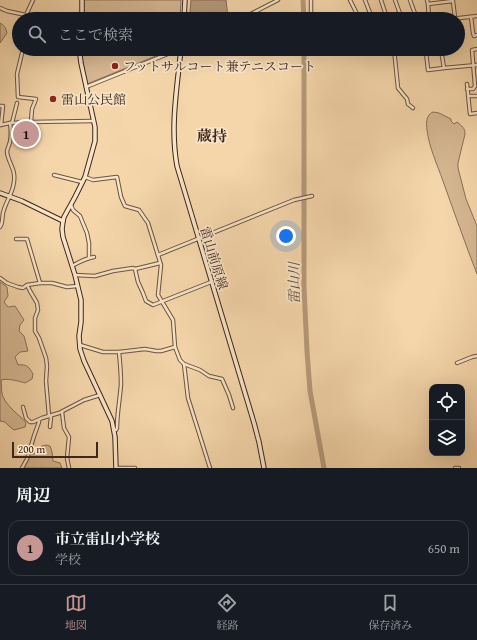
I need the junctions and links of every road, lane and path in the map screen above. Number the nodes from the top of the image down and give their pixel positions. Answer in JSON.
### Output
{"nodes":[{"id":1,"x":33,"y":0,"type":"edge"},
{"id":2,"x":82,"y":0,"type":"edge"},
{"id":3,"x":186,"y":0,"type":"edge"},
{"id":4,"x":278,"y":0,"type":"edge"},
{"id":5,"x":311,"y":0,"type":"edge"},
{"id":6,"x":350,"y":0,"type":"edge"},
{"id":7,"x":365,"y":0,"type":"edge"},
{"id":8,"x":381,"y":0,"type":"edge"},
{"id":9,"x":395,"y":0,"type":"edge"},
{"id":10,"x":410,"y":0,"type":"edge"},
{"id":11,"x":427,"y":0,"type":"edge"},
{"id":12,"x":428,"y":4,"type":"junction"},
{"id":13,"x":0,"y":8,"type":"edge"},
{"id":14,"x":28,"y":12,"type":"edge"},
{"id":15,"x":82,"y":12,"type":"edge"},
{"id":16,"x":185,"y":12,"type":"edge"},
{"id":17,"x":255,"y":12,"type":"edge"},
{"id":18,"x":311,"y":12,"type":"edge"},
{"id":19,"x":356,"y":12,"type":"edge"},
{"id":20,"x":370,"y":12,"type":"edge"},
{"id":21,"x":384,"y":12,"type":"edge"},
{"id":22,"x":399,"y":12,"type":"edge"},
{"id":23,"x":414,"y":12,"type":"edge"},
{"id":24,"x":429,"y":12,"type":"edge"},
{"id":25,"x":454,"y":12,"type":"edge"},
{"id":26,"x":12,"y":13,"type":"edge"},
{"id":27,"x":477,"y":16,"type":"edge"},
{"id":28,"x":465,"y":17,"type":"edge"},
{"id":29,"x":471,"y":17,"type":"junction"},
{"id":30,"x":477,"y":35,"type":"edge"},
{"id":31,"x":477,"y":50,"type":"edge"},
{"id":32,"x":21,"y":56,"type":"edge"},
{"id":33,"x":80,"y":56,"type":"edge"},
{"id":34,"x":163,"y":56,"type":"edge"},
{"id":35,"x":179,"y":56,"type":"edge"},
{"id":36,"x":395,"y":56,"type":"edge"},
{"id":37,"x":426,"y":56,"type":"edge"},
{"id":38,"x":442,"y":56,"type":"edge"},
{"id":39,"x":473,"y":65,"type":"junction"},
{"id":40,"x":477,"y":65,"type":"edge"},
{"id":41,"x":444,"y":68,"type":"junction"},
{"id":42,"x":467,"y":84,"type":"dead end"},
{"id":43,"x":86,"y":87,"type":"junction"},
{"id":44,"x":467,"y":89,"type":"junction"},
{"id":45,"x":468,"y":96,"type":"junction"},
{"id":46,"x":477,"y":96,"type":"edge"},
{"id":47,"x":17,"y":103,"type":"dead end"},
{"id":48,"x":0,"y":106,"type":"edge"},
{"id":49,"x":412,"y":108,"type":"dead end"},
{"id":50,"x":477,"y":113,"type":"edge"},
{"id":51,"x":93,"y":121,"type":"junction"},
{"id":52,"x":31,"y":122,"type":"junction"},
{"id":53,"x":11,"y":123,"type":"junction"},
{"id":54,"x":1,"y":125,"type":"edge"},
{"id":55,"x":54,"y":175,"type":"dead end"},
{"id":56,"x":85,"y":177,"type":"junction"},
{"id":57,"x":83,"y":182,"type":"junction"},
{"id":58,"x":0,"y":193,"type":"edge"},
{"id":59,"x":10,"y":196,"type":"junction"},
{"id":60,"x":312,"y":196,"type":"dead end"},
{"id":61,"x":71,"y":205,"type":"junction"},
{"id":62,"x":63,"y":221,"type":"junction"},
{"id":63,"x":0,"y":227,"type":"edge"},
{"id":64,"x":16,"y":239,"type":"dead end"},
{"id":65,"x":198,"y":239,"type":"junction"},
{"id":66,"x":158,"y":255,"type":"junction"},
{"id":67,"x":94,"y":257,"type":"dead end"},
{"id":68,"x":89,"y":258,"type":"junction"},
{"id":69,"x":160,"y":264,"type":"junction"},
{"id":70,"x":72,"y":266,"type":"junction"},
{"id":71,"x":135,"y":269,"type":"junction"},
{"id":72,"x":75,"y":275,"type":"junction"},
{"id":73,"x":0,"y":278,"type":"edge"},
{"id":74,"x":211,"y":282,"type":"junction"},
{"id":75,"x":40,"y":283,"type":"junction"},
{"id":76,"x":27,"y":285,"type":"junction"},
{"id":77,"x":77,"y":286,"type":"junction"},
{"id":78,"x":162,"y":301,"type":"junction"},
{"id":79,"x":80,"y":345,"type":"junction"},
{"id":80,"x":175,"y":347,"type":"junction"},
{"id":81,"x":119,"y":352,"type":"junction"},
{"id":82,"x":477,"y":356,"type":"edge"},
{"id":83,"x":457,"y":363,"type":"dead end"},
{"id":84,"x":184,"y":364,"type":"junction"},
{"id":85,"x":100,"y":395,"type":"junction"},
{"id":86,"x":23,"y":407,"type":"dead end"},
{"id":87,"x":233,"y":408,"type":"dead end"},
{"id":88,"x":62,"y":412,"type":"junction"},
{"id":89,"x":50,"y":416,"type":"junction"},
{"id":90,"x":39,"y":420,"type":"junction"},
{"id":91,"x":50,"y":427,"type":"dead end"},
{"id":92,"x":114,"y":430,"type":"junction"},
{"id":93,"x":22,"y":468,"type":"edge"},
{"id":94,"x":69,"y":468,"type":"edge"},
{"id":95,"x":117,"y":468,"type":"edge"},
{"id":96,"x":135,"y":468,"type":"edge"},
{"id":97,"x":210,"y":468,"type":"edge"},
{"id":98,"x":264,"y":468,"type":"edge"},
{"id":99,"x":455,"y":468,"type":"edge"},
{"id":100,"x":459,"y":468,"type":"edge"}],
"edges":[{"from":1,"to":14,"type":"street"},
{"from":2,"to":15,"type":"street"},
{"from":3,"to":16,"type":"street"},
{"from":4,"to":17,"type":"street"},
{"from":5,"to":18,"type":"street"},
{"from":6,"to":19,"type":"street"},
{"from":7,"to":20,"type":"street"},
{"from":8,"to":21,"type":"street"},
{"from":9,"to":22,"type":"street"},
{"from":10,"to":23,"type":"street"},
{"from":11,"to":12,"type":"street"},
{"from":12,"to":24,"type":"street"},
{"from":12,"to":25,"type":"street"},
{"from":13,"to":26,"type":"street"},
{"from":27,"to":29,"type":"street"},
{"from":28,"to":29,"type":"street"},
{"from":29,"to":30,"type":"street"},
{"from":31,"to":39,"type":"street"},
{"from":32,"to":52,"type":"street"},
{"from":33,"to":43,"type":"street"},
{"from":34,"to":43,"type":"street"},
{"from":35,"to":65,"type":"street","name":"雷山前原線"},
{"from":36,"to":49,"type":"street"},
{"from":37,"to":41,"type":"street"},
{"from":38,"to":41,"type":"street"},
{"from":39,"to":40,"type":"street"},
{"from":39,"to":41,"type":"street"},
{"from":39,"to":44,"type":"street"},
{"from":42,"to":44,"type":"street"},
{"from":43,"to":51,"type":"street"},
{"from":44,"to":45,"type":"street"},
{"from":45,"to":46,"type":"street"},
{"from":45,"to":50,"type":"street"},
{"from":47,"to":53,"type":"street"},
{"from":48,"to":54,"type":"street"},
{"from":51,"to":52,"type":"street"},
{"from":51,"to":56,"type":"street"},
{"from":52,"to":53,"type":"street"},
{"from":53,"to":54,"type":"street"},
{"from":53,"to":59,"type":"street"},
{"from":55,"to":57,"type":"street"},
{"from":56,"to":57,"type":"street"},
{"from":56,"to":66,"type":"street"},
{"from":57,"to":61,"type":"street"},
{"from":58,"to":59,"type":"street"},
{"from":59,"to":62,"type":"street"},
{"from":59,"to":63,"type":"street"},
{"from":60,"to":65,"type":"street"},
{"from":61,"to":62,"type":"street"},
{"from":61,"to":68,"type":"street"},
{"from":62,"to":70,"type":"street"},
{"from":64,"to":75,"type":"street"},
{"from":65,"to":66,"type":"street"},
{"from":65,"to":74,"type":"street","name":"雷山前原線"},
{"from":66,"to":69,"type":"street"},
{"from":67,"to":68,"type":"street"},
{"from":68,"to":70,"type":"street"},
{"from":69,"to":71,"type":"street"},
{"from":69,"to":78,"type":"street"},
{"from":70,"to":72,"type":"street"},
{"from":71,"to":72,"type":"street"},
{"from":71,"to":78,"type":"street"},
{"from":72,"to":77,"type":"street"},
{"from":73,"to":76,"type":"street"},
{"from":74,"to":78,"type":"street"},
{"from":74,"to":98,"type":"street","name":"雷山前原線"},
{"from":75,"to":76,"type":"street"},
{"from":75,"to":77,"type":"street"},
{"from":76,"to":89,"type":"street"},
{"from":77,"to":79,"type":"street"},
{"from":78,"to":80,"type":"street"},
{"from":79,"to":81,"type":"street"},
{"from":79,"to":85,"type":"street"},
{"from":80,"to":81,"type":"street"},
{"from":80,"to":84,"type":"street"},
{"from":81,"to":92,"type":"street"},
{"from":82,"to":83,"type":"street"},
{"from":84,"to":87,"type":"street"},
{"from":84,"to":97,"type":"street"},
{"from":85,"to":88,"type":"street"},
{"from":85,"to":92,"type":"street"},
{"from":86,"to":90,"type":"street"},
{"from":88,"to":89,"type":"street"},
{"from":88,"to":94,"type":"street"},
{"from":89,"to":90,"type":"street"},
{"from":89,"to":91,"type":"street"},
{"from":90,"to":93,"type":"street"},
{"from":92,"to":95,"type":"street"},
{"from":95,"to":96,"type":"street"},
{"from":99,"to":100,"type":"street"}]}
